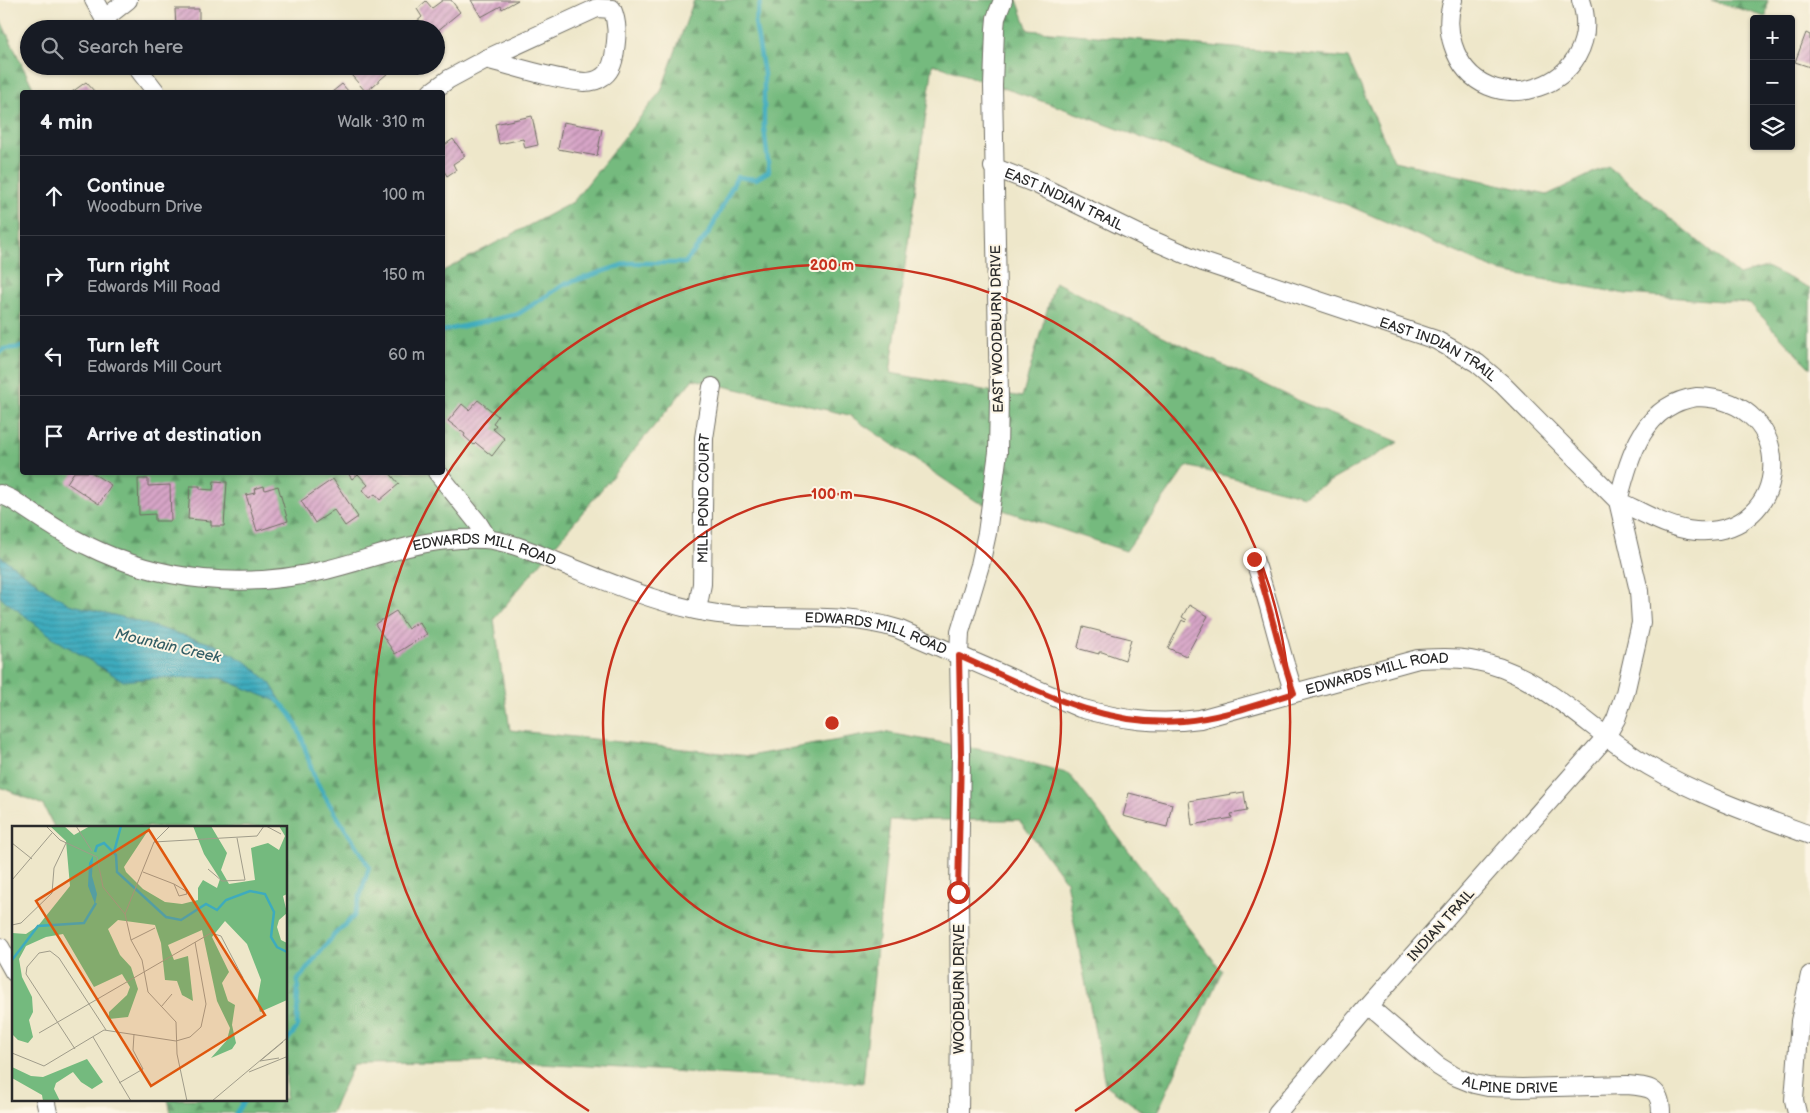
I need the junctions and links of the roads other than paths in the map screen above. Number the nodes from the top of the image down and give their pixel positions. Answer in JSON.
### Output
{"nodes":[{"id":1,"x":94,"y":0,"type":"edge"},
{"id":2,"x":128,"y":0,"type":"edge"},
{"id":3,"x":1003,"y":0,"type":"edge"},
{"id":4,"x":1453,"y":0,"type":"edge"},
{"id":5,"x":1581,"y":0,"type":"edge"},
{"id":6,"x":105,"y":20,"type":"edge"},
{"id":7,"x":110,"y":20,"type":"edge"},
{"id":8,"x":486,"y":59,"type":"junction"},
{"id":9,"x":143,"y":75,"type":"edge"},
{"id":10,"x":154,"y":90,"type":"edge"},
{"id":11,"x":434,"y":90,"type":"edge"},
{"id":12,"x":993,"y":168,"type":"junction"},
{"id":13,"x":712,"y":386,"type":"dead end"},
{"id":14,"x":439,"y":475,"type":"edge"},
{"id":15,"x":0,"y":494,"type":"edge"},
{"id":16,"x":1618,"y":501,"type":"junction"},
{"id":17,"x":488,"y":538,"type":"junction"},
{"id":18,"x":1254,"y":559,"type":"dead end"},
{"id":19,"x":697,"y":610,"type":"junction"},
{"id":20,"x":959,"y":656,"type":"junction"},
{"id":21,"x":1294,"y":693,"type":"junction"},
{"id":22,"x":1606,"y":737,"type":"junction"},
{"id":23,"x":1810,"y":835,"type":"edge"},
{"id":24,"x":0,"y":947,"type":"edge"},
{"id":25,"x":12,"y":968,"type":"edge"},
{"id":26,"x":1810,"y":975,"type":"edge"},
{"id":27,"x":1368,"y":1006,"type":"junction"},
{"id":28,"x":45,"y":1100,"type":"edge"},
{"id":29,"x":48,"y":1113,"type":"edge"},
{"id":30,"x":959,"y":1113,"type":"edge"},
{"id":31,"x":1277,"y":1113,"type":"edge"},
{"id":32,"x":1661,"y":1113,"type":"edge"},
{"id":33,"x":1797,"y":1113,"type":"edge"}],
"edges":[{"from":1,"to":6,"type":"street"},
{"from":2,"to":7,"type":"street"},
{"from":3,"to":12,"type":"street","name":"EAST WOODBURN DRIVE"},
{"from":4,"to":5,"type":"street"},
{"from":8,"to":8,"type":"street"},
{"from":8,"to":11,"type":"street"},
{"from":9,"to":10,"type":"street"},
{"from":12,"to":16,"type":"street","name":"EAST INDIAN TRAIL"},
{"from":12,"to":20,"type":"street","name":"EAST WOODBURN DRIVE"},
{"from":13,"to":19,"type":"street","name":"MILL POND COURT"},
{"from":14,"to":17,"type":"street"},
{"from":15,"to":17,"type":"street","name":"EDWARDS MILL ROAD"},
{"from":16,"to":16,"type":"street"},
{"from":16,"to":22,"type":"street"},
{"from":17,"to":19,"type":"street","name":"EDWARDS MILL ROAD"},
{"from":18,"to":21,"type":"street"},
{"from":19,"to":20,"type":"street","name":"EDWARDS MILL ROAD"},
{"from":20,"to":21,"type":"street","name":"EDWARDS MILL ROAD"},
{"from":20,"to":30,"type":"street","name":"WOODBURN DRIVE"},
{"from":21,"to":22,"type":"street","name":"EDWARDS MILL ROAD"},
{"from":22,"to":23,"type":"street","name":"EDWARDS MILL ROAD"},
{"from":22,"to":27,"type":"street","name":"INDIAN TRAIL"},
{"from":24,"to":25,"type":"street"},
{"from":26,"to":33,"type":"street"},
{"from":27,"to":31,"type":"street","name":"INDIAN TRAIL"},
{"from":27,"to":32,"type":"street","name":"ALPINE DRIVE"},
{"from":28,"to":29,"type":"street"}]}
